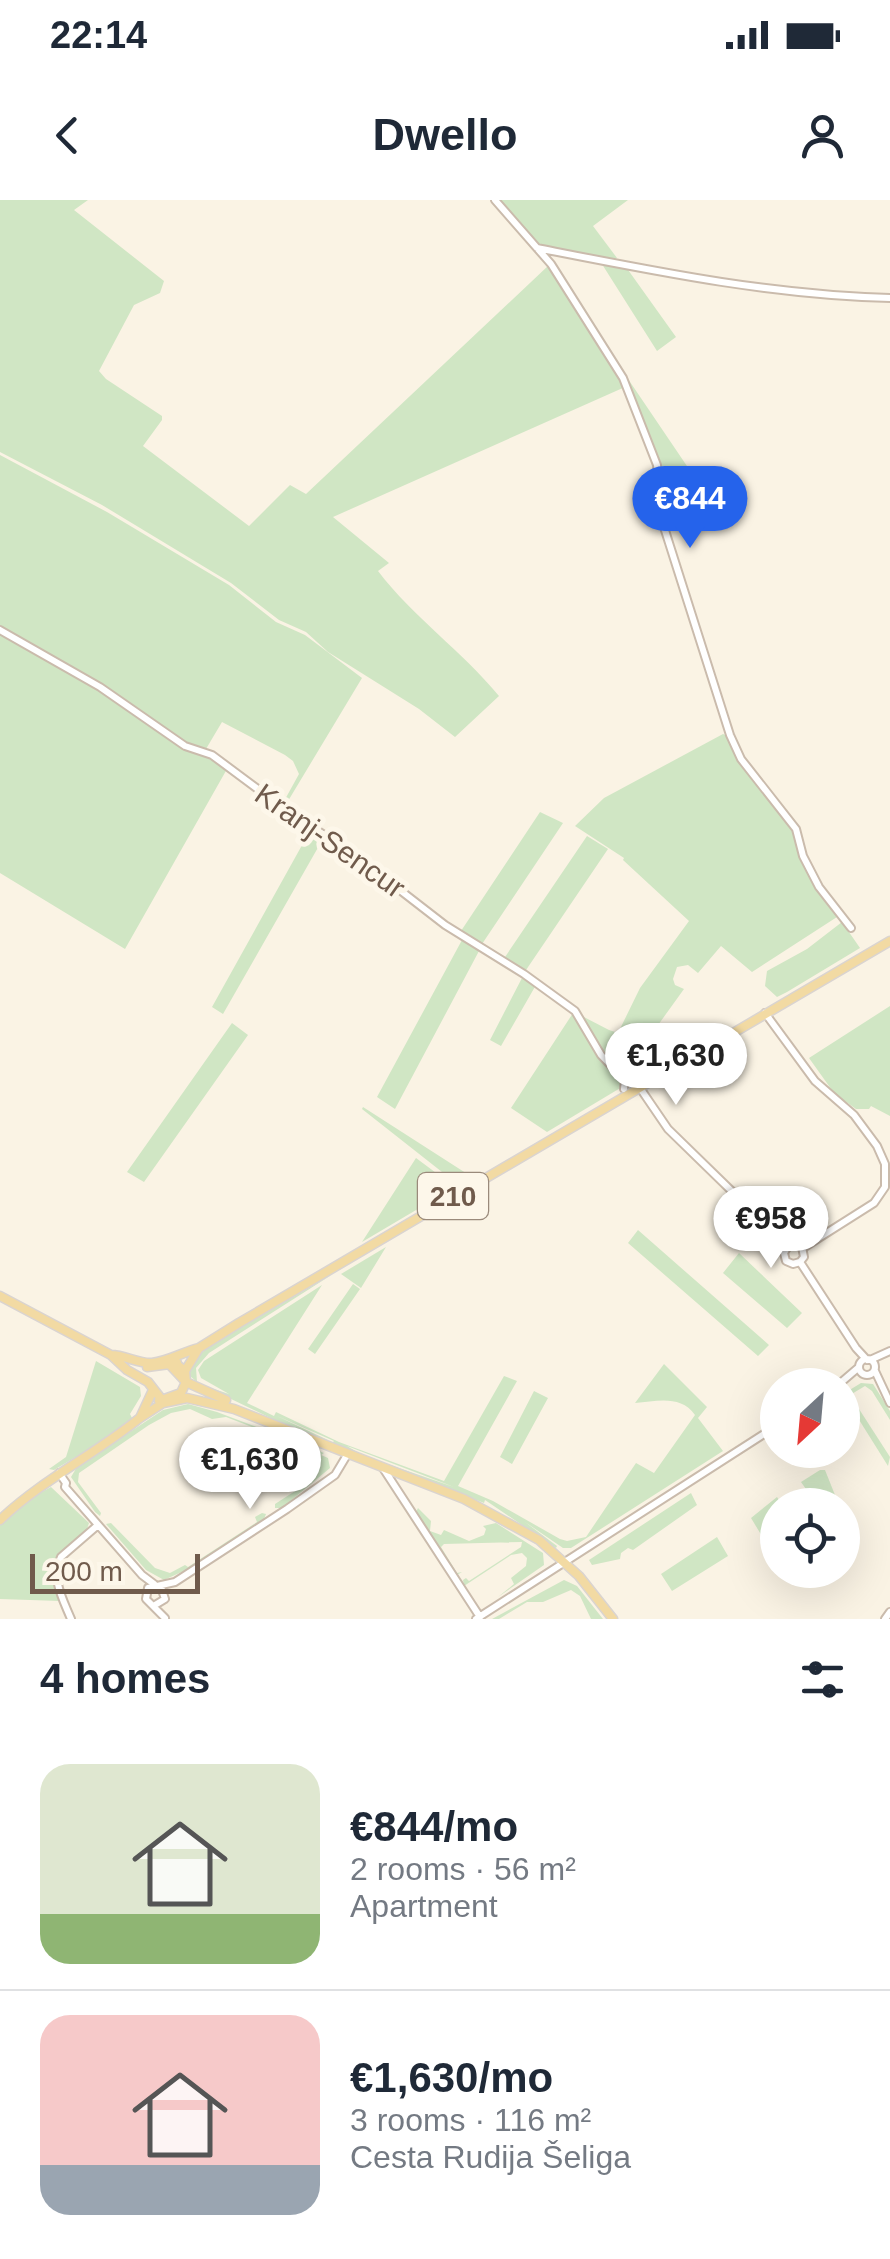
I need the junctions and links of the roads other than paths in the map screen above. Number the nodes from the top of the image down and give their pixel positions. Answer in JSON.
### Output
{"nodes":[{"id":1,"x":496,"y":200,"type":"edge"},
{"id":2,"x":537,"y":248,"type":"junction"},
{"id":3,"x":890,"y":298,"type":"edge"},
{"id":4,"x":0,"y":630,"type":"edge"},
{"id":5,"x":851,"y":928,"type":"dead end"},
{"id":6,"x":890,"y":941,"type":"edge"},
{"id":7,"x":764,"y":1014,"type":"junction"},
{"id":8,"x":640,"y":1088,"type":"junction"},
{"id":9,"x":624,"y":1089,"type":"dead end"},
{"id":10,"x":788,"y":1246,"type":"junction"},
{"id":11,"x":803,"y":1248,"type":"junction"},
{"id":12,"x":800,"y":1262,"type":"junction"},
{"id":13,"x":0,"y":1296,"type":"edge"},
{"id":14,"x":195,"y":1349,"type":"junction"},
{"id":15,"x":888,"y":1352,"type":"edge"},
{"id":16,"x":111,"y":1355,"type":"junction"},
{"id":17,"x":130,"y":1358,"type":"junction"},
{"id":18,"x":172,"y":1363,"type":"junction"},
{"id":19,"x":867,"y":1367,"type":"junction"},
{"id":20,"x":157,"y":1368,"type":"junction"},
{"id":21,"x":860,"y":1371,"type":"edge"},
{"id":22,"x":185,"y":1376,"type":"junction"},
{"id":23,"x":152,"y":1385,"type":"junction"},
{"id":24,"x":181,"y":1393,"type":"junction"},
{"id":25,"x":166,"y":1399,"type":"junction"},
{"id":26,"x":890,"y":1403,"type":"edge"},
{"id":27,"x":224,"y":1404,"type":"junction"},
{"id":28,"x":140,"y":1418,"type":"junction"},
{"id":29,"x":760,"y":1437,"type":"edge"},
{"id":30,"x":347,"y":1455,"type":"junction"},
{"id":31,"x":384,"y":1468,"type":"junction"},
{"id":32,"x":59,"y":1473,"type":"junction"},
{"id":33,"x":46,"y":1482,"type":"junction"},
{"id":34,"x":65,"y":1487,"type":"junction"},
{"id":35,"x":0,"y":1520,"type":"edge"},
{"id":36,"x":98,"y":1524,"type":"junction"},
{"id":37,"x":566,"y":1563,"type":"junction"},
{"id":38,"x":158,"y":1594,"type":"junction"},
{"id":39,"x":890,"y":1612,"type":"edge"},
{"id":40,"x":165,"y":1618,"type":"edge"},
{"id":41,"x":478,"y":1618,"type":"edge"},
{"id":42,"x":70,"y":1619,"type":"edge"},
{"id":43,"x":613,"y":1619,"type":"edge"},
{"id":44,"x":884,"y":1619,"type":"edge"}],
"edges":[{"from":1,"to":2,"type":"street"},
{"from":2,"to":3,"type":"street"},
{"from":2,"to":5,"type":"street"},
{"from":4,"to":9,"type":"street","name":"Kranj-Sencur"},
{"from":6,"to":7,"type":"main road","number":"210"},
{"from":7,"to":8,"type":"main road","number":"210"},
{"from":7,"to":11,"type":"street"},
{"from":8,"to":10,"type":"street"},
{"from":8,"to":14,"type":"main road","number":"210"},
{"from":10,"to":11,"type":"street"},
{"from":10,"to":12,"type":"street"},
{"from":11,"to":12,"type":"street"},
{"from":12,"to":19,"type":"street"},
{"from":13,"to":16,"type":"main road"},
{"from":14,"to":18,"type":"main road","number":"210"},
{"from":14,"to":22,"type":"main road","number":"210"},
{"from":15,"to":19,"type":"street"},
{"from":16,"to":17,"type":"main road"},
{"from":16,"to":23,"type":"main road"},
{"from":17,"to":18,"type":"main road"},
{"from":17,"to":20,"type":"main road"},
{"from":18,"to":20,"type":"main road"},
{"from":18,"to":22,"type":"main road"},
{"from":19,"to":21,"type":"street"},
{"from":19,"to":26,"type":"street"},
{"from":20,"to":23,"type":"main road"},
{"from":22,"to":24,"type":"main road"},
{"from":22,"to":27,"type":"main road"},
{"from":22,"to":27,"type":"main road"},
{"from":23,"to":25,"type":"main road"},
{"from":23,"to":28,"type":"main road"},
{"from":24,"to":25,"type":"main road"},
{"from":24,"to":27,"type":"main road"},
{"from":25,"to":27,"type":"main road"},
{"from":25,"to":28,"type":"main road"},
{"from":27,"to":30,"type":"main road"},
{"from":28,"to":32,"type":"main road"},
{"from":29,"to":37,"type":"street"},
{"from":30,"to":31,"type":"main road"},
{"from":30,"to":38,"type":"street"},
{"from":31,"to":37,"type":"main road"},
{"from":31,"to":41,"type":"street"},
{"from":32,"to":33,"type":"main road"},
{"from":32,"to":34,"type":"street"},
{"from":33,"to":34,"type":"street"},
{"from":33,"to":35,"type":"main road"},
{"from":34,"to":36,"type":"street"},
{"from":36,"to":38,"type":"street"},
{"from":36,"to":42,"type":"street"},
{"from":37,"to":41,"type":"street"},
{"from":37,"to":43,"type":"main road"},
{"from":38,"to":40,"type":"street"},
{"from":39,"to":44,"type":"street"}]}
